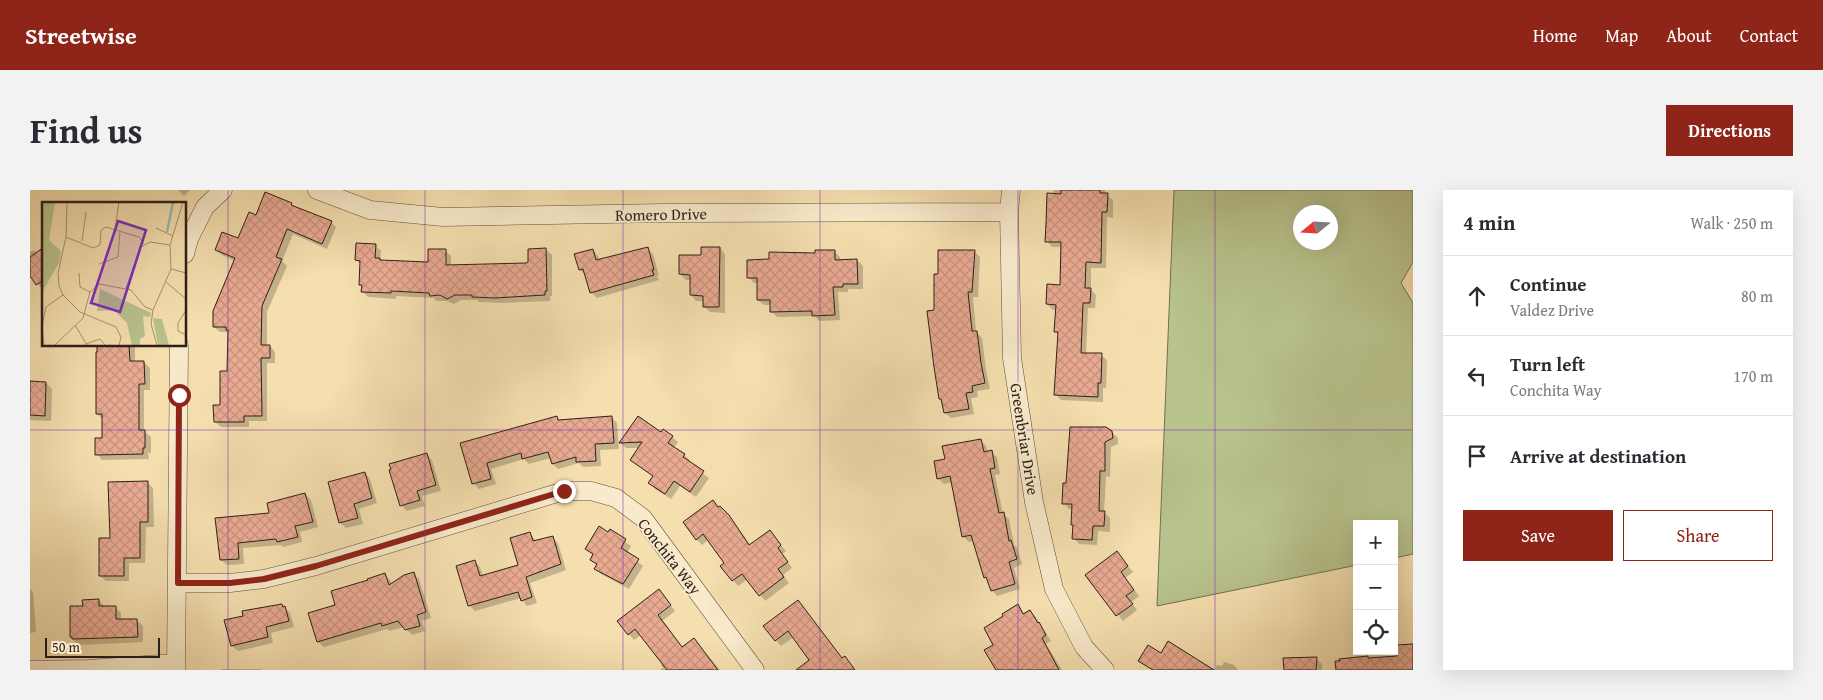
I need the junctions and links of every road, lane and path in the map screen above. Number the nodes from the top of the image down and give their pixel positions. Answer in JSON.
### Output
{"nodes":[{"id":1,"x":222,"y":190,"type":"edge"},
{"id":2,"x":317,"y":190,"type":"edge"},
{"id":3,"x":1012,"y":190,"type":"edge"},
{"id":4,"x":1009,"y":212,"type":"junction"},
{"id":5,"x":186,"y":250,"type":"edge"},
{"id":6,"x":179,"y":346,"type":"edge"},
{"id":7,"x":178,"y":583,"type":"junction"},
{"id":8,"x":176,"y":666,"type":"edge"},
{"id":9,"x":30,"y":670,"type":"edge"},
{"id":10,"x":755,"y":670,"type":"edge"},
{"id":11,"x":1106,"y":670,"type":"edge"}],
"edges":[{"from":1,"to":5,"type":"street"},
{"from":2,"to":4,"type":"street","name":"Romero Drive"},
{"from":3,"to":4,"type":"street","name":"Greenbriar Drive"},
{"from":4,"to":11,"type":"street","name":"Greenbriar Drive"},
{"from":6,"to":7,"type":"street"},
{"from":7,"to":8,"type":"street"},
{"from":7,"to":10,"type":"street","name":"Conchita Way"},
{"from":8,"to":9,"type":"street"}]}
